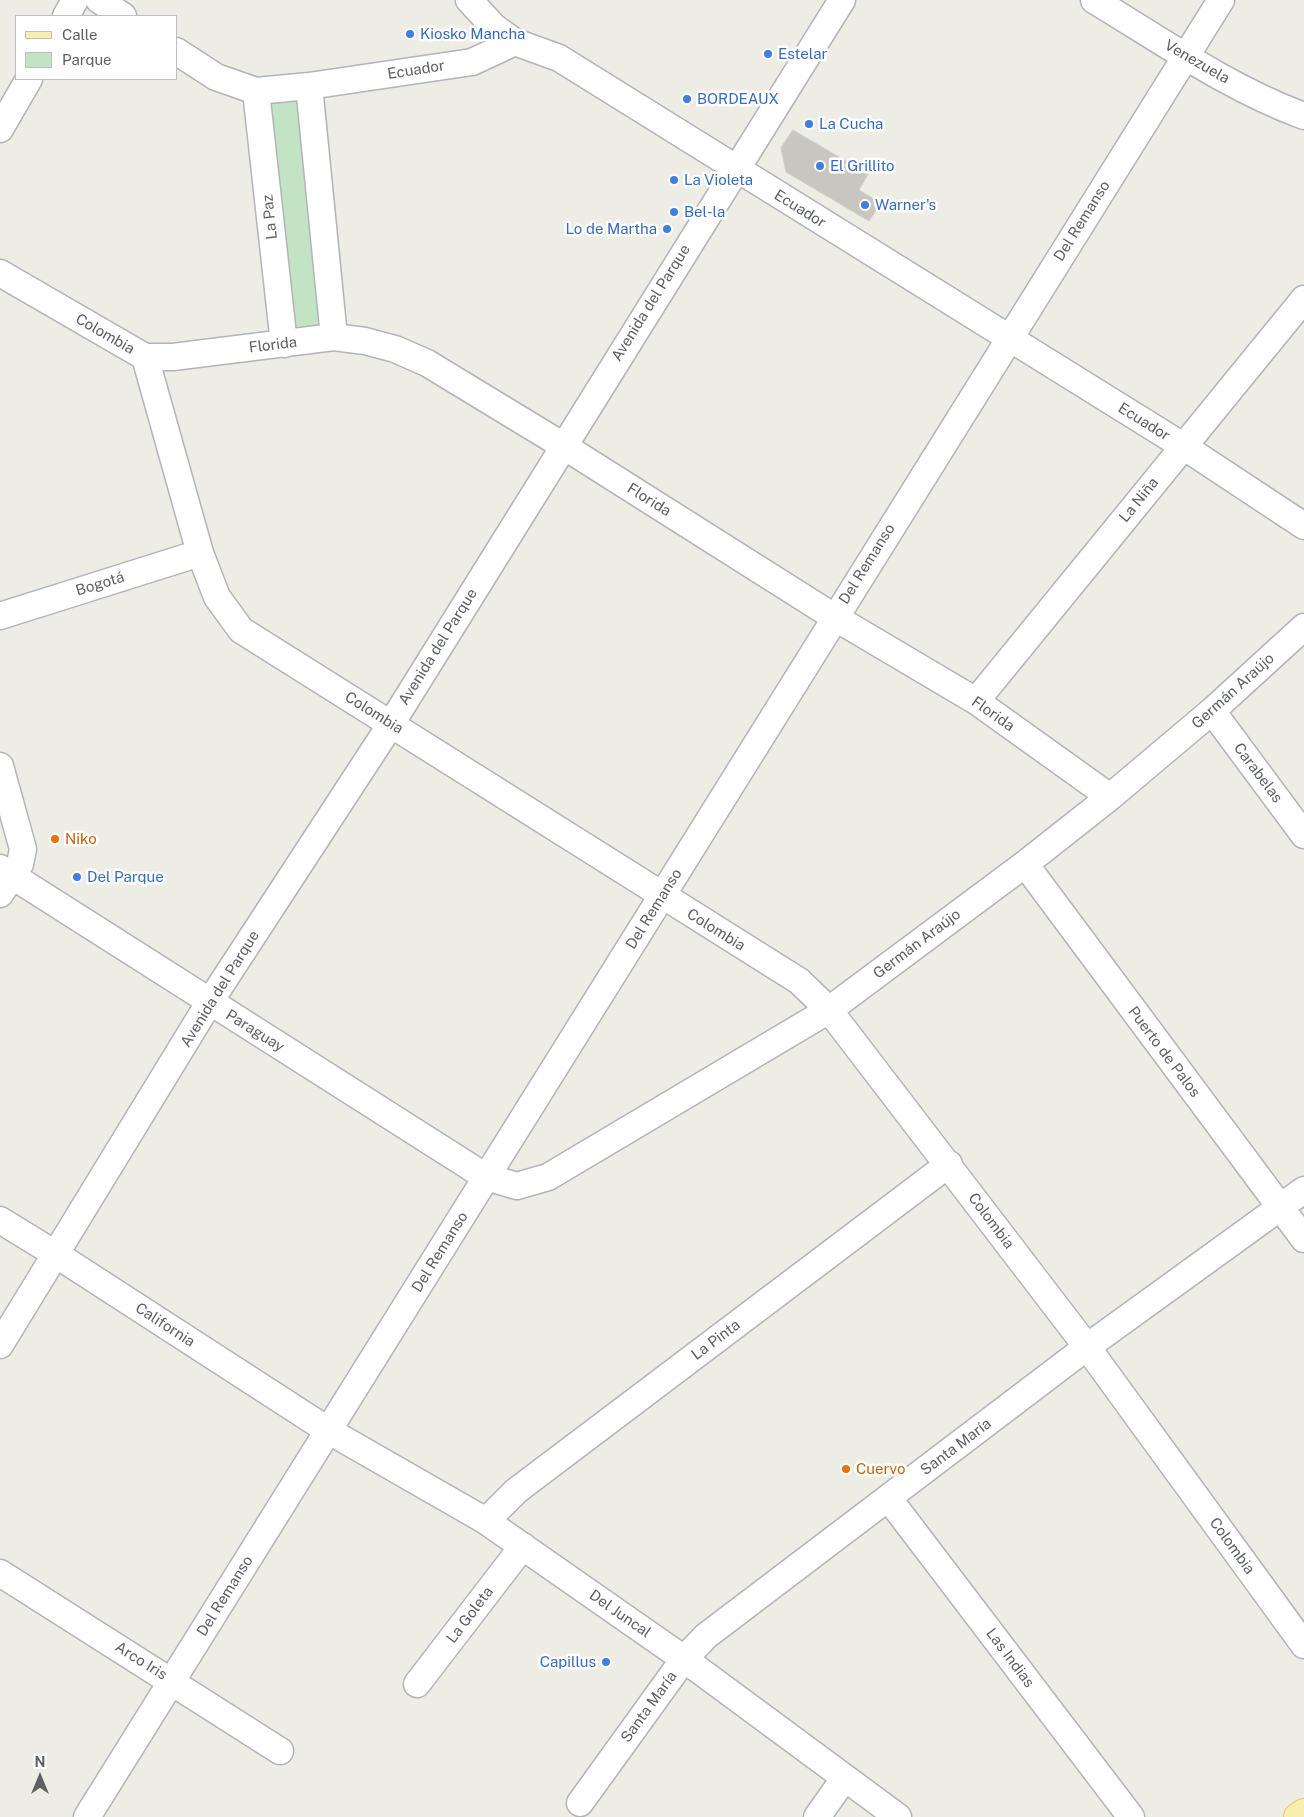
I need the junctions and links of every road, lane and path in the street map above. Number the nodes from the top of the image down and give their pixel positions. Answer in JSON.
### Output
{"nodes":[{"id":1,"x":75,"y":0,"type":"edge"},
{"id":2,"x":99,"y":0,"type":"edge"},
{"id":3,"x":469,"y":0,"type":"edge"},
{"id":4,"x":842,"y":0,"type":"edge"},
{"id":5,"x":1094,"y":0,"type":"edge"},
{"id":6,"x":1221,"y":0,"type":"edge"},
{"id":7,"x":67,"y":15,"type":"edge"},
{"id":8,"x":122,"y":15,"type":"edge"},
{"id":9,"x":515,"y":42,"type":"junction"},
{"id":10,"x":178,"y":52,"type":"edge"},
{"id":11,"x":1185,"y":56,"type":"junction"},
{"id":12,"x":29,"y":80,"type":"edge"},
{"id":13,"x":309,"y":86,"type":"junction"},
{"id":14,"x":256,"y":90,"type":"junction"},
{"id":15,"x":1304,"y":116,"type":"edge"},
{"id":16,"x":0,"y":129,"type":"edge"},
{"id":17,"x":735,"y":169,"type":"junction"},
{"id":18,"x":0,"y":273,"type":"edge"},
{"id":19,"x":1304,"y":299,"type":"edge"},
{"id":20,"x":334,"y":337,"type":"junction"},
{"id":21,"x":1008,"y":338,"type":"junction"},
{"id":22,"x":284,"y":344,"type":"junction"},
{"id":23,"x":145,"y":357,"type":"junction"},
{"id":24,"x":562,"y":445,"type":"junction"},
{"id":25,"x":1183,"y":446,"type":"junction"},
{"id":26,"x":1304,"y":526,"type":"edge"},
{"id":27,"x":200,"y":553,"type":"junction"},
{"id":28,"x":0,"y":616,"type":"edge"},
{"id":29,"x":834,"y":617,"type":"junction"},
{"id":30,"x":1304,"y":626,"type":"edge"},
{"id":31,"x":976,"y":701,"type":"junction"},
{"id":32,"x":1212,"y":711,"type":"junction"},
{"id":33,"x":391,"y":724,"type":"junction"},
{"id":34,"x":0,"y":766,"type":"edge"},
{"id":35,"x":1110,"y":797,"type":"junction"},
{"id":36,"x":1304,"y":835,"type":"edge"},
{"id":37,"x":1025,"y":864,"type":"junction"},
{"id":38,"x":4,"y":879,"type":"edge"},
{"id":39,"x":662,"y":897,"type":"junction"},
{"id":40,"x":210,"y":1002,"type":"junction"},
{"id":41,"x":830,"y":1010,"type":"junction"},
{"id":42,"x":949,"y":1164,"type":"junction"},
{"id":43,"x":486,"y":1177,"type":"junction"},
{"id":44,"x":1304,"y":1190,"type":"edge"},
{"id":45,"x":1280,"y":1207,"type":"junction"},
{"id":46,"x":0,"y":1220,"type":"edge"},
{"id":47,"x":1304,"y":1239,"type":"edge"},
{"id":48,"x":57,"y":1255,"type":"junction"},
{"id":49,"x":0,"y":1345,"type":"edge"},
{"id":50,"x":1087,"y":1347,"type":"junction"},
{"id":51,"x":329,"y":1431,"type":"junction"},
{"id":52,"x":889,"y":1498,"type":"junction"},
{"id":53,"x":486,"y":1521,"type":"junction"},
{"id":54,"x":523,"y":1546,"type":"junction"},
{"id":55,"x":0,"y":1573,"type":"edge"},
{"id":56,"x":1304,"y":1644,"type":"edge"},
{"id":57,"x":684,"y":1659,"type":"junction"},
{"id":58,"x":172,"y":1681,"type":"junction"},
{"id":59,"x":417,"y":1684,"type":"dead end"},
{"id":60,"x":280,"y":1751,"type":"dead end"},
{"id":61,"x":844,"y":1779,"type":"junction"},
{"id":62,"x":580,"y":1803,"type":"dead end"},
{"id":63,"x":1304,"y":1813,"type":"edge"},
{"id":64,"x":87,"y":1817,"type":"edge"},
{"id":65,"x":818,"y":1817,"type":"edge"},
{"id":66,"x":898,"y":1817,"type":"edge"},
{"id":67,"x":1131,"y":1817,"type":"edge"},
{"id":68,"x":1298,"y":1817,"type":"edge"}],
"edges":[{"from":1,"to":7,"type":"street"},
{"from":2,"to":8,"type":"street"},
{"from":3,"to":9,"type":"street"},
{"from":4,"to":17,"type":"street","name":"Avenida del Parque"},
{"from":5,"to":11,"type":"street","name":"Venezuela"},
{"from":6,"to":11,"type":"street","name":"Del Remanso"},
{"from":9,"to":13,"type":"street","name":"Ecuador"},
{"from":9,"to":17,"type":"street","name":"Ecuador"},
{"from":10,"to":14,"type":"street","name":"Ecuador"},
{"from":11,"to":15,"type":"street","name":"Venezuela"},
{"from":11,"to":21,"type":"street","name":"Del Remanso"},
{"from":12,"to":16,"type":"street"},
{"from":13,"to":14,"type":"street","name":"Ecuador"},
{"from":13,"to":20,"type":"street"},
{"from":14,"to":22,"type":"street","name":"La Paz"},
{"from":17,"to":21,"type":"street","name":"Ecuador"},
{"from":17,"to":24,"type":"street","name":"Avenida del Parque"},
{"from":18,"to":23,"type":"street","name":"Colombia"},
{"from":19,"to":25,"type":"street","name":"La Niña"},
{"from":20,"to":22,"type":"street","name":"Florida"},
{"from":20,"to":24,"type":"street","name":"Florida"},
{"from":21,"to":25,"type":"street","name":"Ecuador"},
{"from":21,"to":29,"type":"street","name":"Del Remanso"},
{"from":22,"to":23,"type":"street","name":"Florida"},
{"from":23,"to":27,"type":"street","name":"Colombia"},
{"from":24,"to":29,"type":"street","name":"Florida"},
{"from":24,"to":33,"type":"street","name":"Avenida del Parque"},
{"from":25,"to":26,"type":"street","name":"Ecuador"},
{"from":25,"to":31,"type":"street","name":"La Niña"},
{"from":27,"to":28,"type":"street","name":"Bogotá"},
{"from":27,"to":33,"type":"street","name":"Colombia"},
{"from":29,"to":31,"type":"street","name":"Florida"},
{"from":29,"to":39,"type":"street","name":"Del Remanso"},
{"from":30,"to":32,"type":"street","name":"Germán Araújo"},
{"from":31,"to":35,"type":"street","name":"Florida"},
{"from":32,"to":35,"type":"street","name":"Germán Araújo"},
{"from":32,"to":36,"type":"street","name":"Carabelas"},
{"from":33,"to":39,"type":"street","name":"Colombia"},
{"from":33,"to":40,"type":"street","name":"Avenida del Parque"},
{"from":34,"to":38,"type":"street"},
{"from":35,"to":37,"type":"street","name":"Germán Araújo"},
{"from":37,"to":41,"type":"street","name":"Germán Araújo"},
{"from":37,"to":45,"type":"street","name":"Puerto de Palos"},
{"from":38,"to":40,"type":"street","name":"Paraguay"},
{"from":39,"to":41,"type":"street","name":"Colombia"},
{"from":39,"to":43,"type":"street","name":"Del Remanso"},
{"from":40,"to":43,"type":"street","name":"Paraguay"},
{"from":40,"to":48,"type":"street","name":"Avenida del Parque"},
{"from":41,"to":42,"type":"street","name":"Colombia"},
{"from":41,"to":43,"type":"street","name":"Germán Araújo"},
{"from":42,"to":50,"type":"street","name":"Colombia"},
{"from":42,"to":53,"type":"street","name":"La Pinta"},
{"from":43,"to":51,"type":"street","name":"Del Remanso"},
{"from":44,"to":45,"type":"street","name":"Santa María"},
{"from":45,"to":47,"type":"street","name":"Puerto de Palos"},
{"from":45,"to":50,"type":"street","name":"Santa María"},
{"from":46,"to":48,"type":"street","name":"California"},
{"from":48,"to":49,"type":"street","name":"Avenida del Parque"},
{"from":48,"to":51,"type":"street","name":"California"},
{"from":50,"to":52,"type":"street","name":"Santa María"},
{"from":50,"to":56,"type":"street","name":"Colombia"},
{"from":51,"to":53,"type":"street","name":"Del Juncal"},
{"from":51,"to":58,"type":"street","name":"Del Remanso"},
{"from":52,"to":57,"type":"street","name":"Santa María"},
{"from":52,"to":67,"type":"street","name":"Las Indias"},
{"from":53,"to":54,"type":"street","name":"Del Juncal"},
{"from":54,"to":57,"type":"street","name":"Del Juncal"},
{"from":54,"to":59,"type":"street","name":"La Goleta"},
{"from":55,"to":58,"type":"street","name":"Arco Iris"},
{"from":57,"to":61,"type":"street","name":"Del Juncal"},
{"from":57,"to":62,"type":"street","name":"Santa María"},
{"from":58,"to":60,"type":"street","name":"Arco Iris"},
{"from":58,"to":64,"type":"street","name":"Del Remanso"},
{"from":61,"to":65,"type":"street"},
{"from":61,"to":66,"type":"street","name":"Del Juncal"},
{"from":63,"to":68,"type":"main road"}]}
